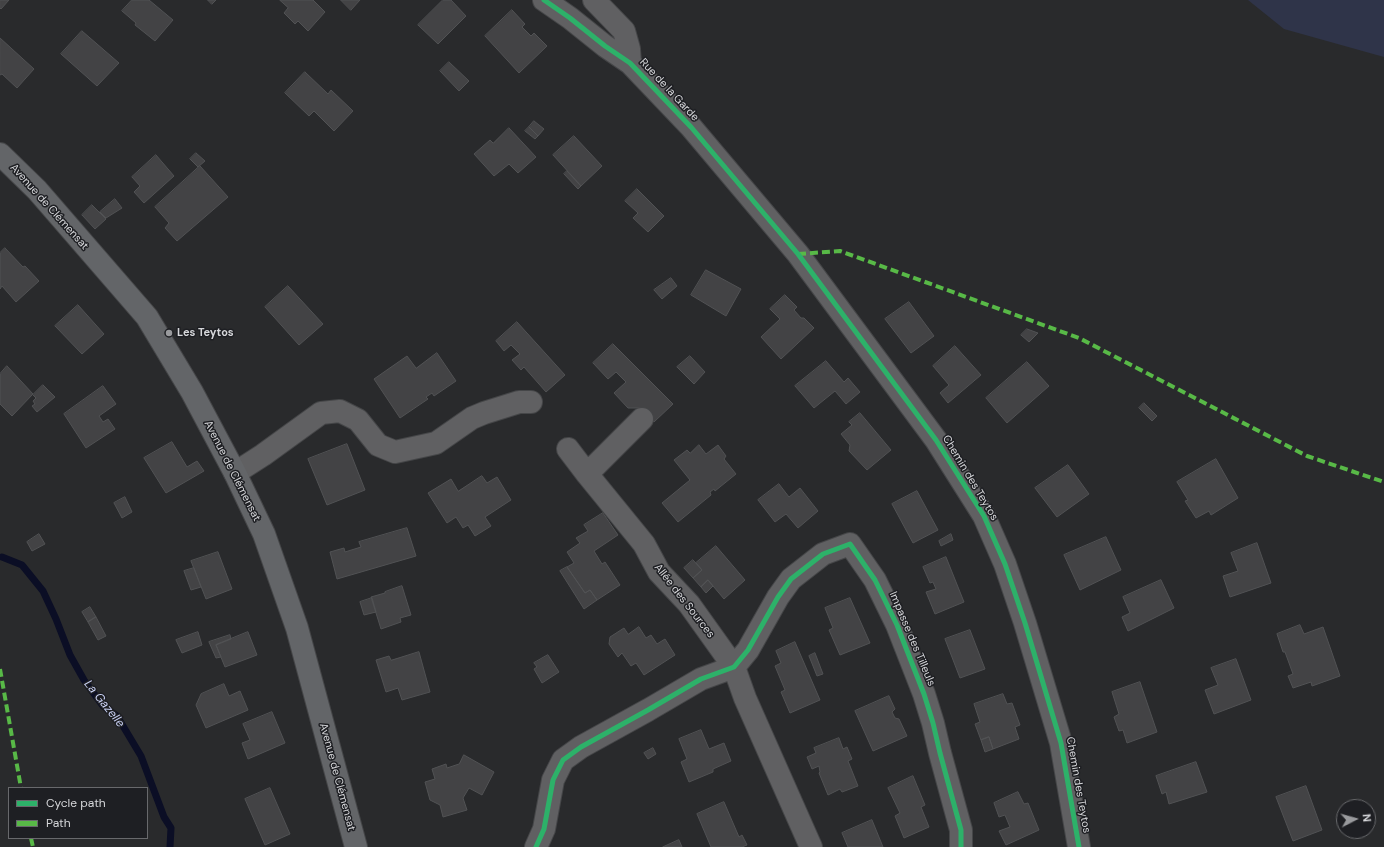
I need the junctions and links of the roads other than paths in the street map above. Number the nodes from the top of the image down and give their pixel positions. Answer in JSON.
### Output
{"nodes":[{"id":1,"x":544,"y":0,"type":"edge"},
{"id":2,"x":594,"y":0,"type":"edge"},
{"id":3,"x":630,"y":63,"type":"junction"},
{"id":4,"x":0,"y":154,"type":"edge"},
{"id":5,"x":746,"y":193,"type":"joint"},
{"id":6,"x":531,"y":402,"type":"dead end"},
{"id":7,"x":642,"y":419,"type":"dead end"},
{"id":8,"x":568,"y":449,"type":"dead end"},
{"id":9,"x":236,"y":473,"type":"junction"},
{"id":10,"x":587,"y":474,"type":"junction"},
{"id":11,"x":734,"y":667,"type":"junction"},
{"id":12,"x":356,"y":847,"type":"edge"},
{"id":13,"x":536,"y":847,"type":"edge"},
{"id":14,"x":811,"y":847,"type":"edge"},
{"id":15,"x":961,"y":847,"type":"edge"},
{"id":16,"x":1079,"y":847,"type":"edge"}],
"edges":[{"from":1,"to":3,"type":"street","name":"Rue de la Garde"},
{"from":2,"to":3,"type":"street"},
{"from":3,"to":5,"type":"street","name":"Rue de la Garde"},
{"from":4,"to":9,"type":"main road","name":"Avenue de Clémensat"},
{"from":5,"to":16,"type":"street","name":"Chemin des Teytos"},
{"from":6,"to":9,"type":"street"},
{"from":7,"to":10,"type":"street"},
{"from":8,"to":10,"type":"street","name":"Allée des Sources"},
{"from":9,"to":12,"type":"main road","name":"Avenue de Clémensat"},
{"from":10,"to":11,"type":"street","name":"Allée des Sources"},
{"from":11,"to":13,"type":"street"},
{"from":11,"to":14,"type":"street"},
{"from":11,"to":15,"type":"street","name":"Impasse des Tilleuls"}]}
